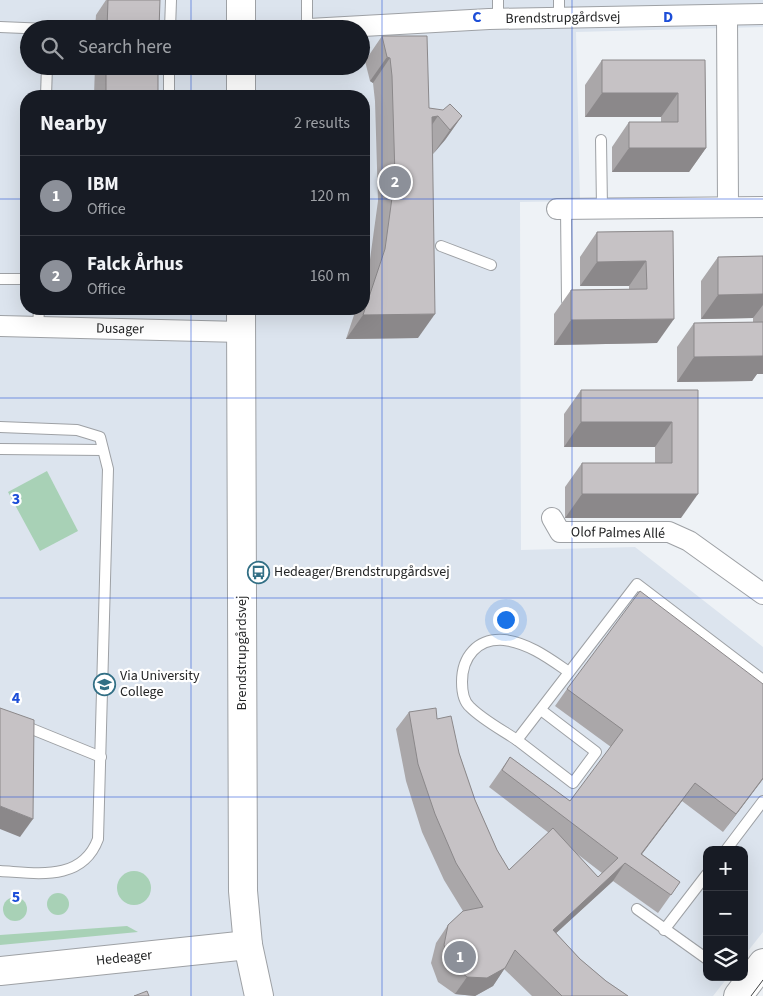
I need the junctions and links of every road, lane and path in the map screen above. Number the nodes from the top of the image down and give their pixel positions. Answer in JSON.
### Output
{"nodes":[{"id":1,"x":171,"y":0,"type":"edge"},
{"id":2,"x":241,"y":0,"type":"edge"},
{"id":3,"x":307,"y":0,"type":"edge"},
{"id":4,"x":559,"y":9,"type":"edge"},
{"id":5,"x":498,"y":10,"type":"edge"},
{"id":6,"x":763,"y":14,"type":"edge"},
{"id":7,"x":727,"y":15,"type":"junction"},
{"id":8,"x":170,"y":20,"type":"edge"},
{"id":9,"x":241,"y":20,"type":"edge"},
{"id":10,"x":308,"y":20,"type":"edge"},
{"id":11,"x":370,"y":23,"type":"edge"},
{"id":12,"x":0,"y":27,"type":"edge"},
{"id":13,"x":20,"y":28,"type":"edge"},
{"id":14,"x":47,"y":75,"type":"edge"},
{"id":15,"x":170,"y":75,"type":"edge"},
{"id":16,"x":241,"y":75,"type":"edge"},
{"id":17,"x":46,"y":90,"type":"edge"},
{"id":18,"x":169,"y":90,"type":"edge"},
{"id":19,"x":241,"y":90,"type":"edge"},
{"id":20,"x":602,"y":140,"type":"dead end"},
{"id":21,"x":763,"y":206,"type":"edge"},
{"id":22,"x":728,"y":207,"type":"junction"},
{"id":23,"x":602,"y":208,"type":"junction"},
{"id":24,"x":562,"y":209,"type":"joint"},
{"id":25,"x":441,"y":246,"type":"dead end"},
{"id":26,"x":491,"y":265,"type":"dead end"},
{"id":27,"x":0,"y":279,"type":"edge"},
{"id":28,"x":20,"y":279,"type":"edge"},
{"id":29,"x":567,"y":301,"type":"dead end"},
{"id":30,"x":39,"y":318,"type":"edge"},
{"id":31,"x":240,"y":320,"type":"edge"},
{"id":32,"x":0,"y":326,"type":"edge"},
{"id":33,"x":0,"y":427,"type":"edge"},
{"id":34,"x":0,"y":449,"type":"edge"},
{"id":35,"x":103,"y":450,"type":"junction"},
{"id":36,"x":552,"y":518,"type":"dead end"},
{"id":37,"x":763,"y":594,"type":"edge"},
{"id":38,"x":569,"y":672,"type":"junction"},
{"id":39,"x":763,"y":680,"type":"edge"},
{"id":40,"x":541,"y":710,"type":"junction"},
{"id":41,"x":0,"y":716,"type":"edge"},
{"id":42,"x":517,"y":740,"type":"junction"},
{"id":43,"x":100,"y":757,"type":"junction"},
{"id":44,"x":763,"y":801,"type":"edge"},
{"id":45,"x":729,"y":846,"type":"edge"},
{"id":46,"x":0,"y":872,"type":"edge"},
{"id":47,"x":703,"y":879,"type":"edge"},
{"id":48,"x":637,"y":909,"type":"dead end"},
{"id":49,"x":664,"y":930,"type":"junction"},
{"id":50,"x":248,"y":945,"type":"junction"},
{"id":51,"x":703,"y":956,"type":"edge"},
{"id":52,"x":763,"y":963,"type":"edge"},
{"id":53,"x":0,"y":971,"type":"edge"},
{"id":54,"x":741,"y":988,"type":"edge"},
{"id":55,"x":259,"y":996,"type":"edge"}],
"edges":[{"from":1,"to":8,"type":"lane"},
{"from":2,"to":9,"type":"street"},
{"from":3,"to":10,"type":"lane"},
{"from":4,"to":5,"type":"street","name":"Brendstrupgårdsvej"},
{"from":4,"to":7,"type":"street","name":"Brendstrupgårdsvej"},
{"from":5,"to":11,"type":"street","name":"Brendstrupgårdsvej"},
{"from":6,"to":7,"type":"street","name":"Brendstrupgårdsvej"},
{"from":7,"to":22,"type":"street"},
{"from":12,"to":13,"type":"lane"},
{"from":14,"to":17,"type":"lane"},
{"from":15,"to":18,"type":"lane"},
{"from":16,"to":19,"type":"street"},
{"from":20,"to":23,"type":"lane"},
{"from":21,"to":22,"type":"street"},
{"from":22,"to":23,"type":"street"},
{"from":23,"to":24,"type":"street"},
{"from":24,"to":29,"type":"lane"},
{"from":25,"to":26,"type":"lane"},
{"from":27,"to":28,"type":"lane"},
{"from":30,"to":31,"type":"street","name":"Dusager"},
{"from":30,"to":32,"type":"street","name":"Dusager"},
{"from":31,"to":50,"type":"street","name":"Brendstrupgårdsvej"},
{"from":33,"to":35,"type":"lane"},
{"from":34,"to":35,"type":"lane"},
{"from":35,"to":43,"type":"lane"},
{"from":36,"to":37,"type":"street","name":"Olof Palmes Allé"},
{"from":38,"to":39,"type":"lane"},
{"from":38,"to":40,"type":"lane"},
{"from":38,"to":42,"type":"lane"},
{"from":40,"to":42,"type":"lane"},
{"from":40,"to":42,"type":"lane"},
{"from":41,"to":43,"type":"lane"},
{"from":43,"to":46,"type":"lane"},
{"from":44,"to":45,"type":"lane"},
{"from":47,"to":49,"type":"lane"},
{"from":48,"to":49,"type":"lane"},
{"from":49,"to":51,"type":"lane"},
{"from":50,"to":53,"type":"street","name":"Hedeager"},
{"from":50,"to":55,"type":"street","name":"Brendstrupgårdsvej"},
{"from":52,"to":54,"type":"street"}]}
